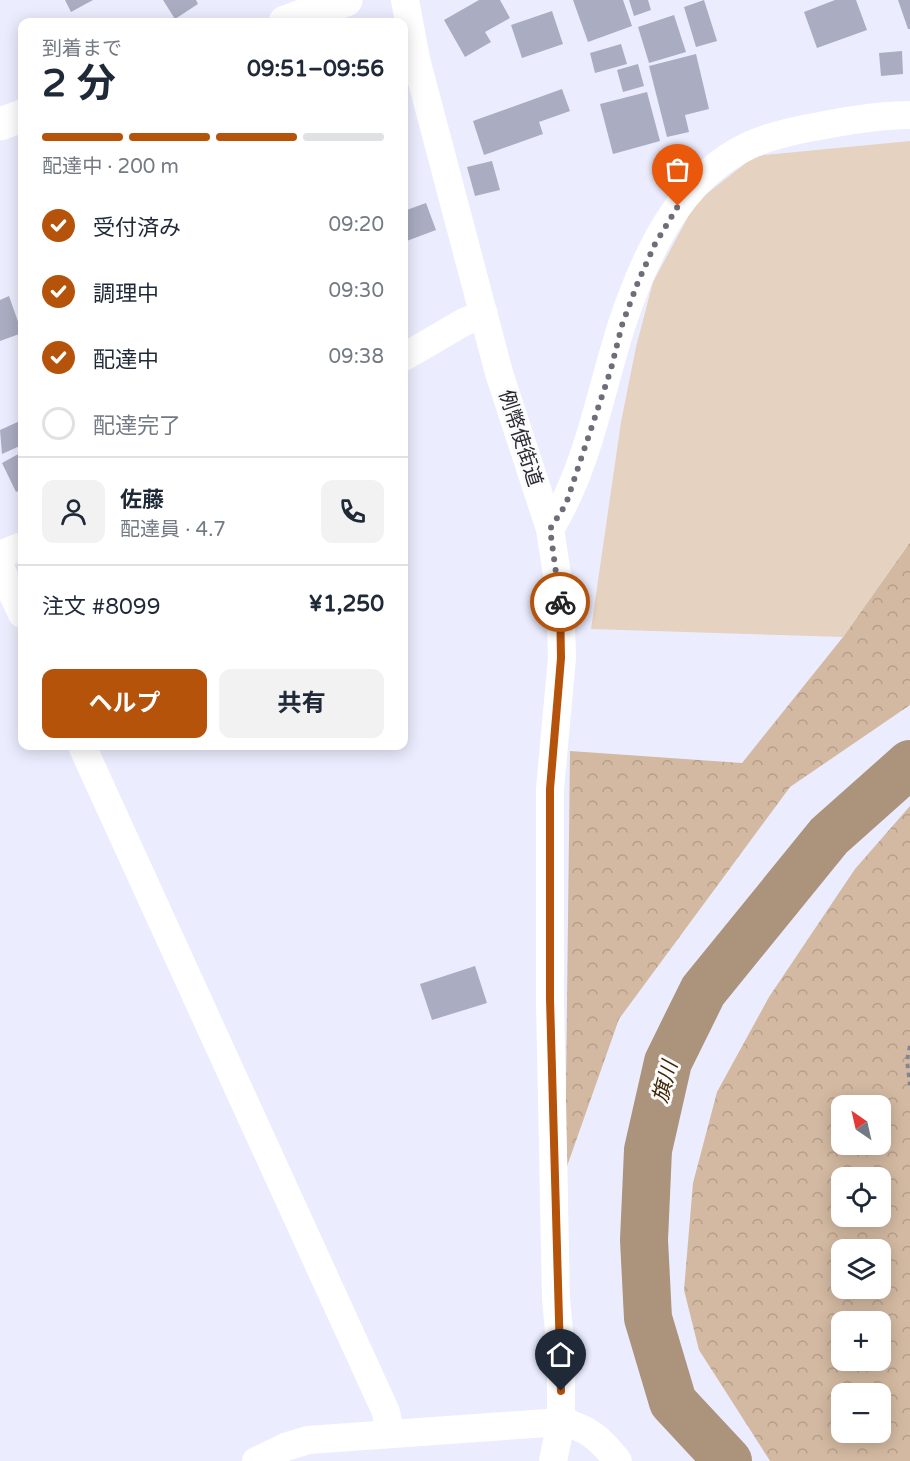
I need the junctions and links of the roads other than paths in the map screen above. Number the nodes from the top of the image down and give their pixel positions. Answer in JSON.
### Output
{"nodes":[{"id":1,"x":346,"y":0,"type":"edge"},
{"id":2,"x":405,"y":0,"type":"edge"},
{"id":3,"x":296,"y":18,"type":"edge"},
{"id":4,"x":910,"y":115,"type":"edge"},
{"id":5,"x":18,"y":117,"type":"edge"},
{"id":6,"x":0,"y":124,"type":"edge"},
{"id":7,"x":484,"y":314,"type":"junction"},
{"id":8,"x":408,"y":355,"type":"edge"},
{"id":9,"x":550,"y":529,"type":"junction"},
{"id":10,"x":18,"y":548,"type":"edge"},
{"id":11,"x":0,"y":555,"type":"edge"},
{"id":12,"x":0,"y":567,"type":"edge"},
{"id":13,"x":18,"y":605,"type":"edge"},
{"id":14,"x":84,"y":750,"type":"edge"},
{"id":15,"x":561,"y":1422,"type":"junction"},
{"id":16,"x":390,"y":1432,"type":"junction"},
{"id":17,"x":256,"y":1461,"type":"edge"},
{"id":18,"x":553,"y":1461,"type":"edge"},
{"id":19,"x":618,"y":1461,"type":"edge"}],
"edges":[{"from":1,"to":3,"type":"main road"},
{"from":2,"to":7,"type":"street","name":"例幣使街道"},
{"from":4,"to":9,"type":"street"},
{"from":5,"to":6,"type":"main road"},
{"from":7,"to":8,"type":"street"},
{"from":7,"to":9,"type":"street","name":"例幣使街道"},
{"from":9,"to":15,"type":"street","name":"例幣使街道"},
{"from":10,"to":11,"type":"street"},
{"from":12,"to":13,"type":"street"},
{"from":14,"to":16,"type":"street"},
{"from":15,"to":16,"type":"street"},
{"from":15,"to":18,"type":"street","name":"例幣使街道"},
{"from":15,"to":19,"type":"street"},
{"from":16,"to":17,"type":"street"}]}
